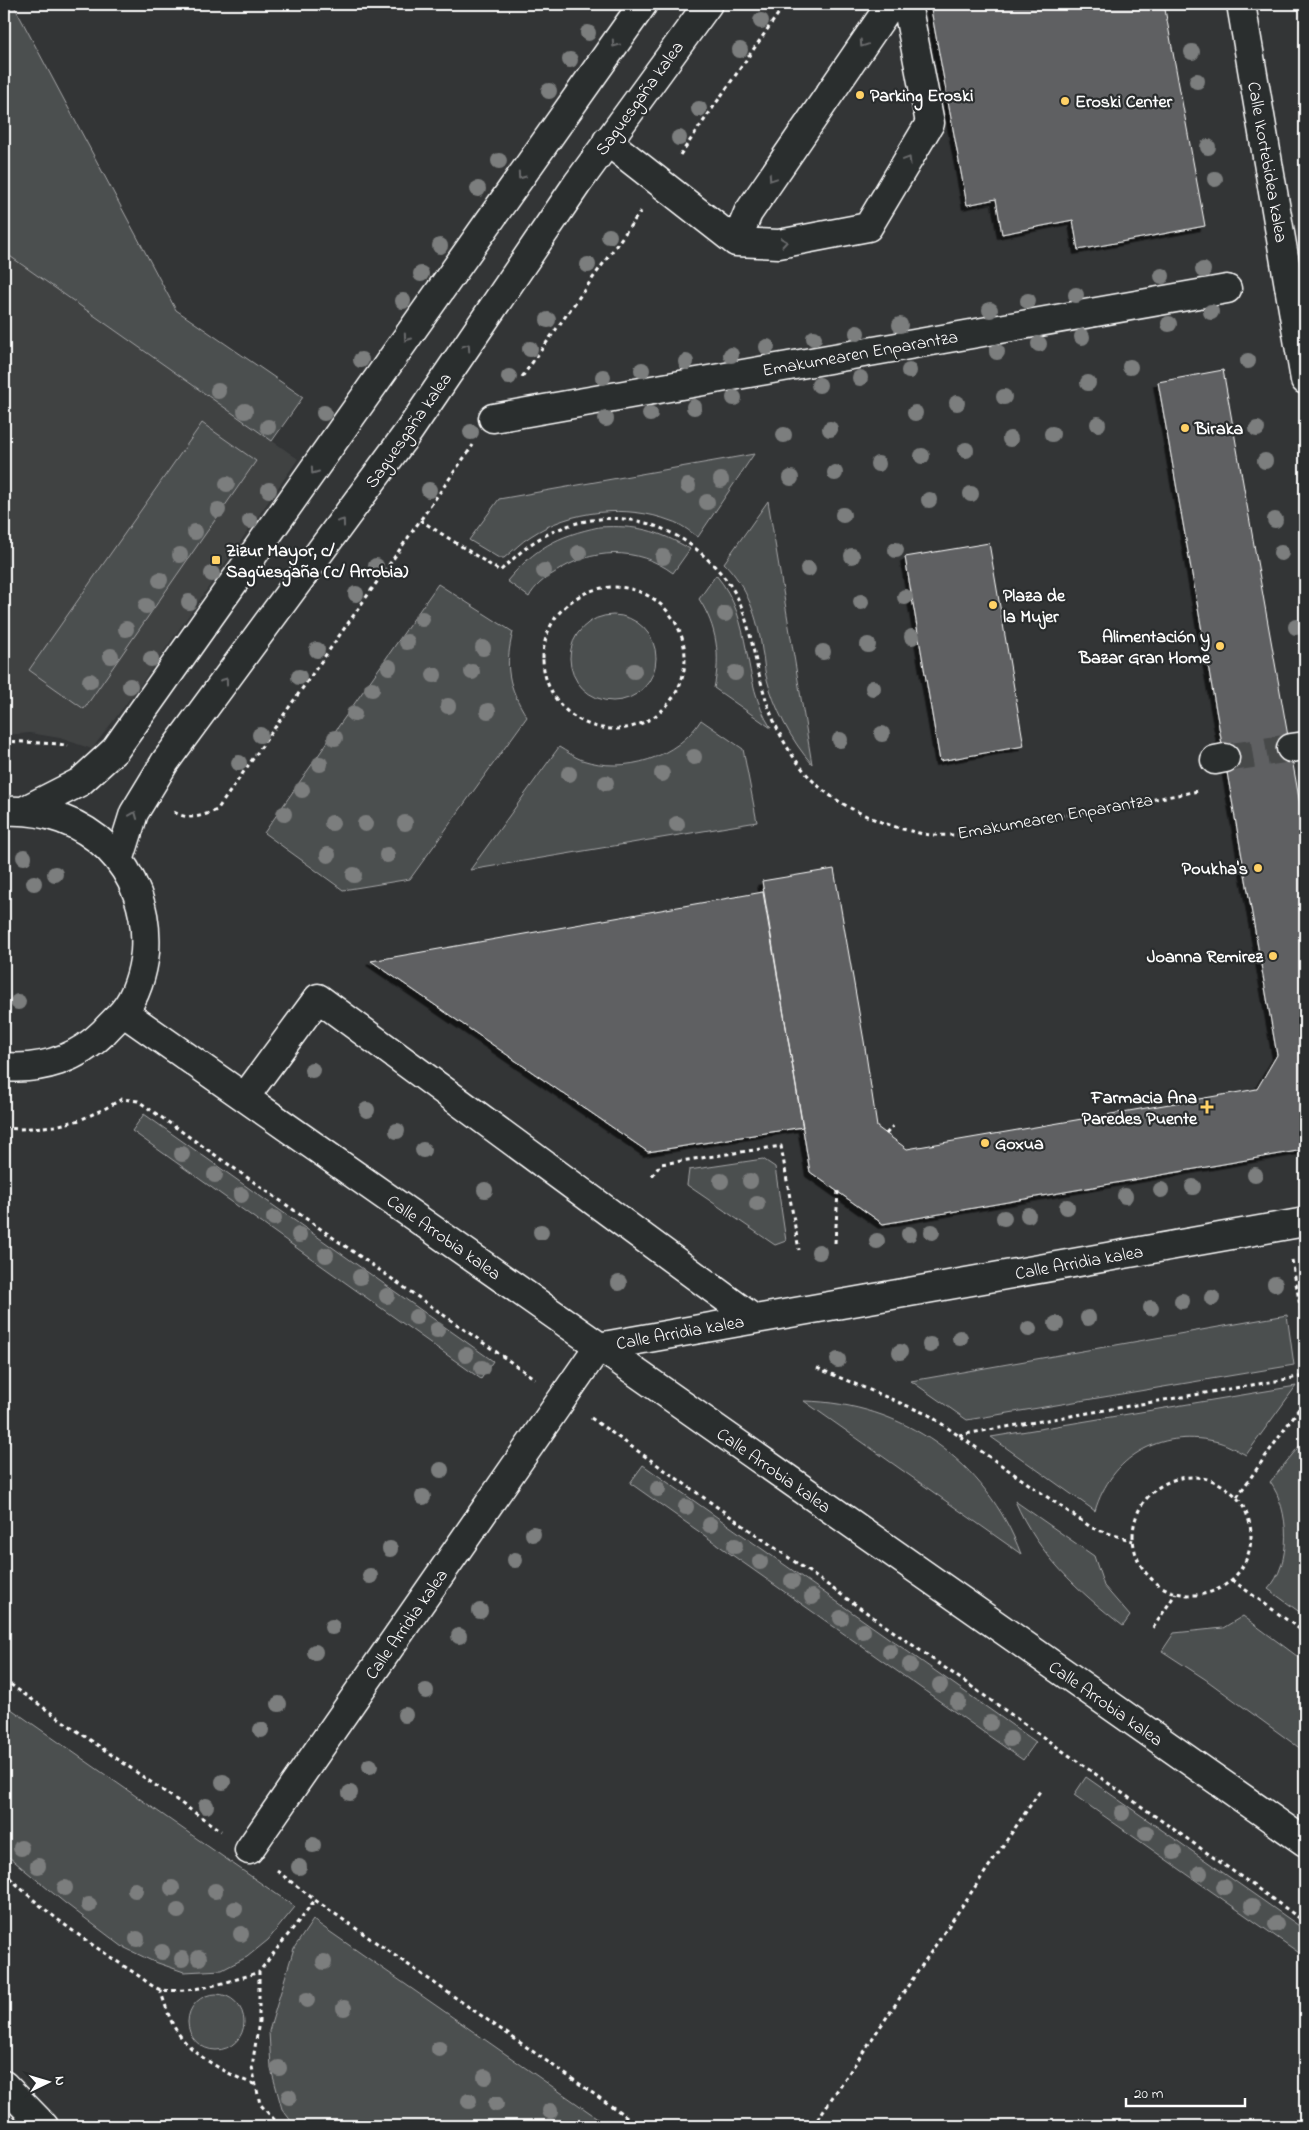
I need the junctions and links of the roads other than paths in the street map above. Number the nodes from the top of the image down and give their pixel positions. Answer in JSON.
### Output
{"nodes":[{"id":1,"x":643,"y":4,"type":"edge"},
{"id":2,"x":708,"y":4,"type":"edge"},
{"id":3,"x":890,"y":4,"type":"edge"},
{"id":4,"x":907,"y":4,"type":"edge"},
{"id":5,"x":1241,"y":4,"type":"edge"},
{"id":6,"x":607,"y":142,"type":"junction"},
{"id":7,"x":736,"y":242,"type":"junction"},
{"id":8,"x":1296,"y":275,"type":"edge"},
{"id":9,"x":1227,"y":289,"type":"dead end"},
{"id":10,"x":1305,"y":380,"type":"edge"},
{"id":11,"x":493,"y":418,"type":"dead end"},
{"id":12,"x":14,"y":810,"type":"edge"},
{"id":13,"x":119,"y":862,"type":"junction"},
{"id":14,"x":123,"y":1012,"type":"junction"},
{"id":15,"x":9,"y":1070,"type":"edge"},
{"id":16,"x":245,"y":1098,"type":"junction"},
{"id":17,"x":1305,"y":1222,"type":"edge"},
{"id":18,"x":754,"y":1319,"type":"junction"},
{"id":19,"x":598,"y":1347,"type":"junction"},
{"id":20,"x":1305,"y":1842,"type":"edge"},
{"id":21,"x":249,"y":1850,"type":"road end"},
{"id":22,"x":4,"y":2085,"type":"edge"},
{"id":23,"x":44,"y":2126,"type":"edge"}],
"edges":[{"from":1,"to":12,"type":"street","one_way":true},
{"from":2,"to":6,"type":"street","name":"Saguesgaña kalea"},
{"from":3,"to":7,"type":"street","one_way":true},
{"from":7,"to":4,"type":"street","one_way":true},
{"from":5,"to":8,"type":"street","name":"Calle Ikortebidea kalea"},
{"from":6,"to":7,"type":"street"},
{"from":13,"to":6,"type":"street","name":"Saguesgaña kalea","one_way":true},
{"from":8,"to":10,"type":"street","name":"Calle Ikortebidea kalea"},
{"from":9,"to":11,"type":"street","name":"Emakumearen Enparantza"},
{"from":12,"to":13,"type":"street"},
{"from":13,"to":14,"type":"street"},
{"from":14,"to":15,"type":"street"},
{"from":14,"to":16,"type":"street","name":"Calle Arrobia kalea"},
{"from":16,"to":18,"type":"street"},
{"from":16,"to":19,"type":"street","name":"Calle Arrobia kalea"},
{"from":17,"to":18,"type":"street","name":"Calle Arridia kalea"},
{"from":18,"to":19,"type":"street","name":"Calle Arridia kalea"},
{"from":19,"to":20,"type":"street","name":"Calle Arrobia kalea"},
{"from":19,"to":21,"type":"street","name":"Calle Arridia kalea"},
{"from":22,"to":23,"type":"street"}]}
